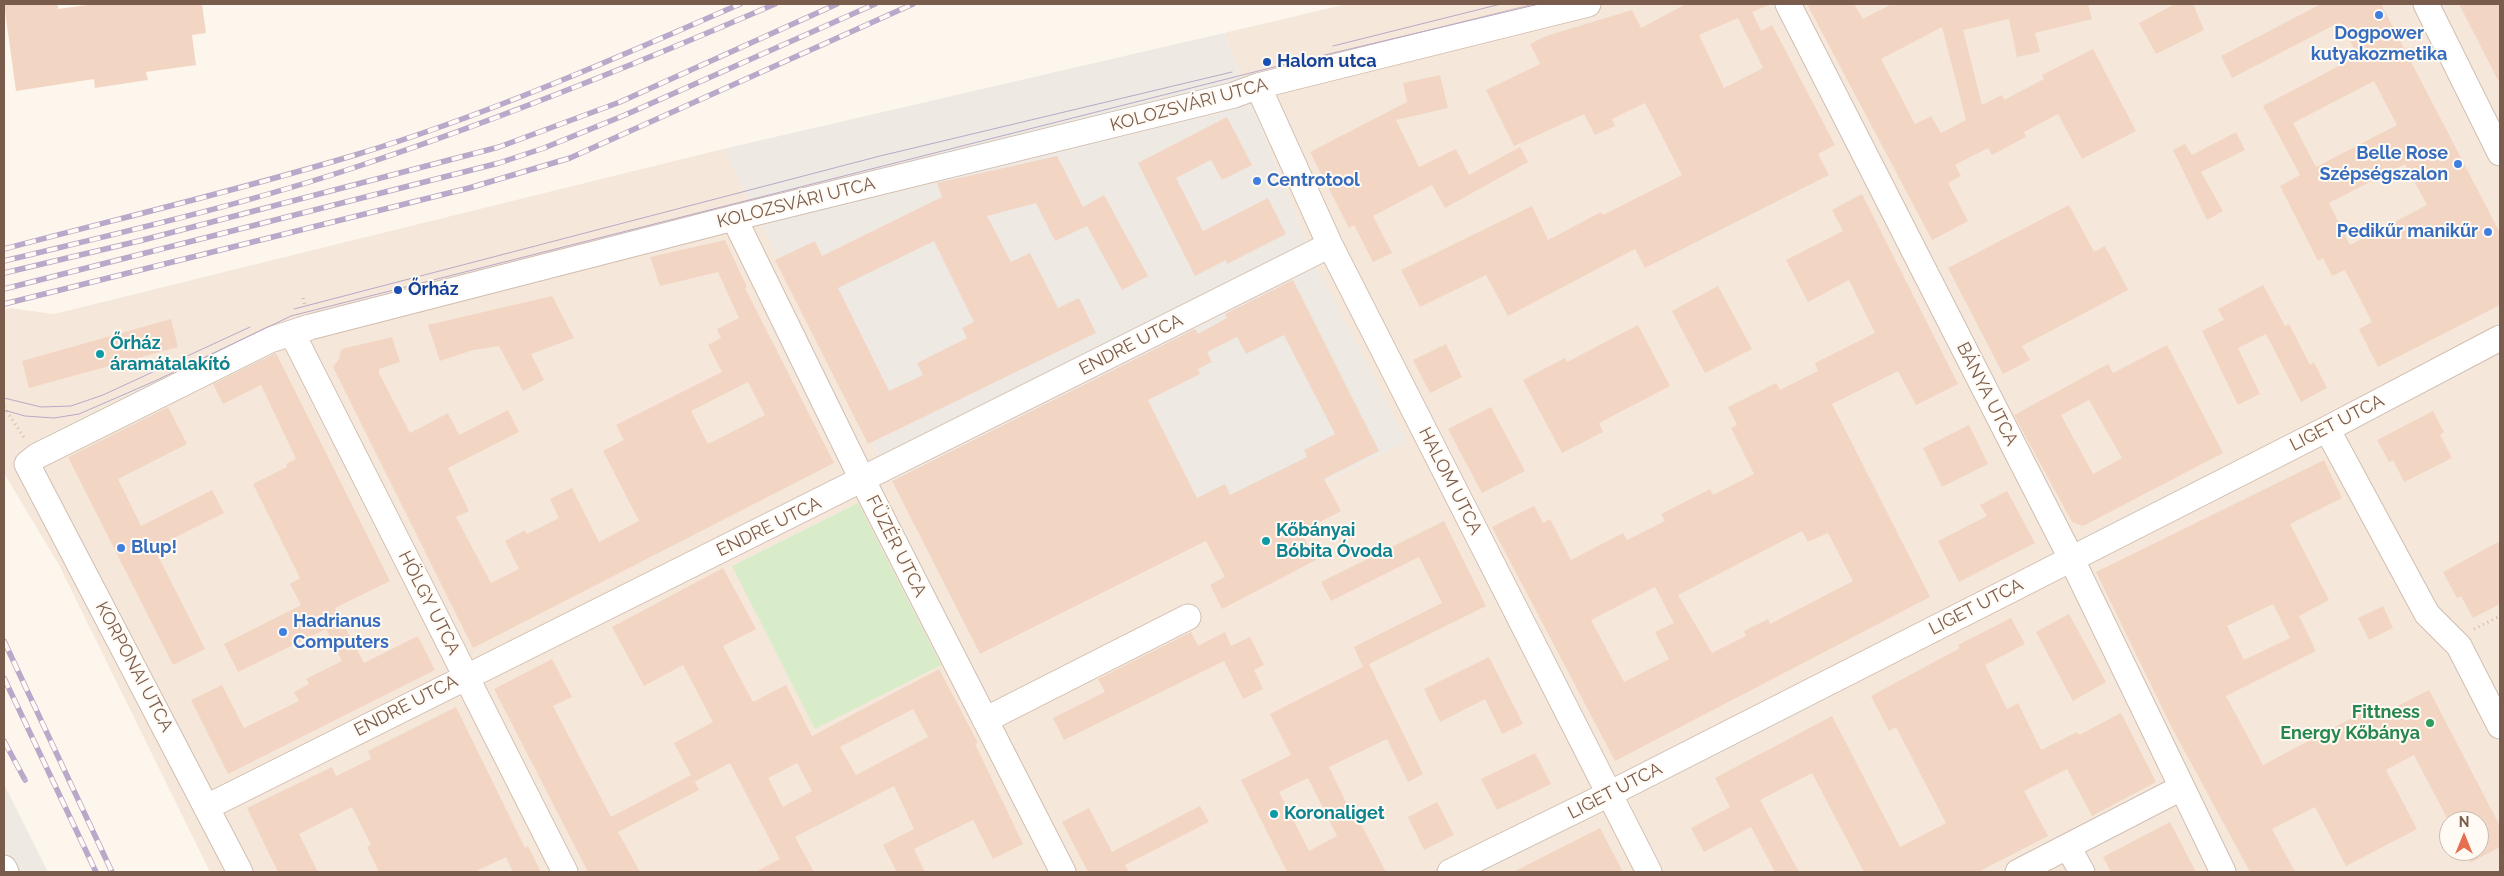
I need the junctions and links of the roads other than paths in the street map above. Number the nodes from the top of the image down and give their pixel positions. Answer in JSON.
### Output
{"nodes":[{"id":1,"x":1588,"y":4,"type":"edge"},
{"id":2,"x":1788,"y":4,"type":"edge"},
{"id":3,"x":2426,"y":4,"type":"edge"},
{"id":4,"x":1258,"y":86,"type":"junction"},
{"id":5,"x":2500,"y":153,"type":"edge"},
{"id":6,"x":734,"y":218,"type":"junction"},
{"id":7,"x":1330,"y":245,"type":"junction"},
{"id":8,"x":292,"y":334,"type":"junction"},
{"id":9,"x":2500,"y":338,"type":"edge"},
{"id":10,"x":2327,"y":429,"type":"junction"},
{"id":11,"x":32,"y":460,"type":"joint"},
{"id":12,"x":863,"y":480,"type":"junction"},
{"id":13,"x":2071,"y":558,"type":"junction"},
{"id":14,"x":1188,"y":617,"type":"dead end"},
{"id":15,"x":466,"y":676,"type":"junction"},
{"id":16,"x":985,"y":720,"type":"junction"},
{"id":17,"x":2500,"y":726,"type":"edge"},
{"id":18,"x":2181,"y":788,"type":"junction"},
{"id":19,"x":1609,"y":794,"type":"junction"},
{"id":20,"x":207,"y":807,"type":"junction"},
{"id":21,"x":2068,"y":847,"type":"junction"},
{"id":22,"x":4,"y":868,"type":"edge"},
{"id":23,"x":6,"y":872,"type":"edge"},
{"id":24,"x":240,"y":872,"type":"edge"},
{"id":25,"x":565,"y":872,"type":"edge"},
{"id":26,"x":1063,"y":872,"type":"edge"},
{"id":27,"x":1450,"y":872,"type":"edge"},
{"id":28,"x":1649,"y":872,"type":"edge"},
{"id":29,"x":2018,"y":872,"type":"edge"},
{"id":30,"x":2082,"y":872,"type":"edge"},
{"id":31,"x":2223,"y":872,"type":"edge"}],
"edges":[{"from":1,"to":4,"type":"street","name":"KOLOZSVÁRI UTCA"},
{"from":2,"to":13,"type":"street","name":"BÁNYA UTCA"},
{"from":3,"to":5,"type":"street"},
{"from":4,"to":6,"type":"street","name":"KOLOZSVÁRI UTCA"},
{"from":4,"to":7,"type":"street","name":"HALOM UTCA"},
{"from":6,"to":8,"type":"street","name":"KOLOZSVÁRI UTCA"},
{"from":6,"to":12,"type":"street","name":"FÜZÉR UTCA"},
{"from":7,"to":12,"type":"street","name":"ENDRE UTCA"},
{"from":7,"to":19,"type":"street","name":"HALOM UTCA"},
{"from":8,"to":11,"type":"street","name":"KOLOZSVÁRI UTCA"},
{"from":8,"to":15,"type":"street","name":"HÖLGY UTCA"},
{"from":9,"to":10,"type":"street","name":"LIGET UTCA"},
{"from":10,"to":13,"type":"street","name":"LIGET UTCA"},
{"from":10,"to":17,"type":"street"},
{"from":11,"to":20,"type":"street","name":"KORPONAI UTCA"},
{"from":12,"to":15,"type":"street","name":"ENDRE UTCA"},
{"from":12,"to":16,"type":"street","name":"FÜZÉR UTCA"},
{"from":13,"to":18,"type":"street","name":"BÁNYA UTCA"},
{"from":13,"to":19,"type":"street","name":"LIGET UTCA"},
{"from":14,"to":16,"type":"street"},
{"from":15,"to":20,"type":"street","name":"ENDRE UTCA"},
{"from":15,"to":25,"type":"street","name":"HÖLGY UTCA"},
{"from":16,"to":26,"type":"street","name":"FÜZÉR UTCA"},
{"from":18,"to":21,"type":"street"},
{"from":18,"to":31,"type":"street","name":"BÁNYA UTCA"},
{"from":19,"to":27,"type":"street","name":"LIGET UTCA"},
{"from":19,"to":28,"type":"street","name":"HALOM UTCA"},
{"from":20,"to":24,"type":"street","name":"KORPONAI UTCA"},
{"from":21,"to":29,"type":"street"},
{"from":21,"to":30,"type":"street"},
{"from":22,"to":23,"type":"street"}]}
